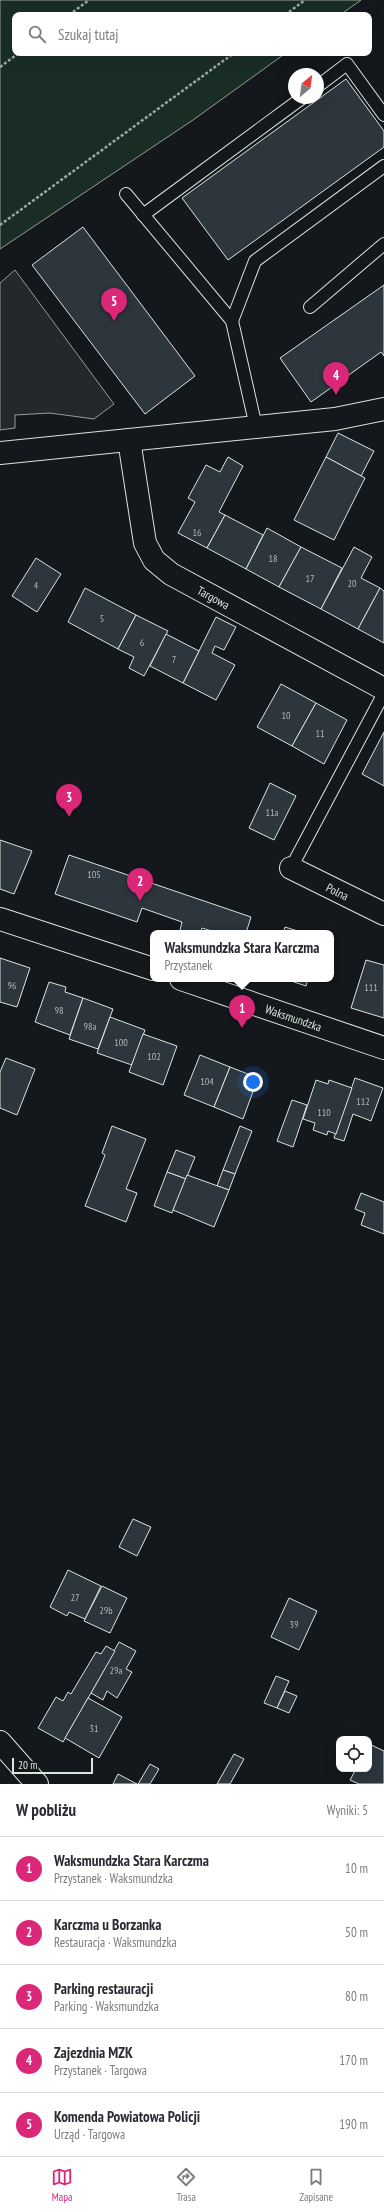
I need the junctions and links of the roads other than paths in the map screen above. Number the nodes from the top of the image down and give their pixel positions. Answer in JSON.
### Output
{"nodes":[{"id":1,"x":324,"y":81,"type":"edge"},
{"id":2,"x":294,"y":104,"type":"edge"},
{"id":3,"x":384,"y":114,"type":"edge"},
{"id":4,"x":384,"y":166,"type":"edge"},
{"id":5,"x":126,"y":194,"type":"dead end"},
{"id":6,"x":143,"y":215,"type":"junction"},
{"id":7,"x":384,"y":244,"type":"edge"},
{"id":8,"x":310,"y":307,"type":"dead end"},
{"id":9,"x":232,"y":321,"type":"junction"},
{"id":10,"x":384,"y":409,"type":"edge"},
{"id":11,"x":256,"y":427,"type":"junction"},
{"id":12,"x":129,"y":440,"type":"junction"},
{"id":13,"x":0,"y":453,"type":"edge"},
{"id":14,"x":384,"y":689,"type":"edge"},
{"id":15,"x":384,"y":693,"type":"edge"},
{"id":16,"x":291,"y":868,"type":"joint"},
{"id":17,"x":384,"y":914,"type":"edge"},
{"id":18,"x":0,"y":919,"type":"edge"},
{"id":19,"x":150,"y":968,"type":"edge"},
{"id":20,"x":190,"y":982,"type":"edge"},
{"id":21,"x":384,"y":1048,"type":"edge"},
{"id":22,"x":0,"y":1742,"type":"edge"},
{"id":23,"x":37,"y":1784,"type":"edge"}],
"edges":[{"from":1,"to":3,"type":"lane"},
{"from":2,"to":6,"type":"lane"},
{"from":4,"to":9,"type":"lane"},
{"from":5,"to":6,"type":"lane"},
{"from":6,"to":9,"type":"lane"},
{"from":7,"to":8,"type":"lane"},
{"from":9,"to":11,"type":"lane"},
{"from":10,"to":11,"type":"street"},
{"from":11,"to":12,"type":"street"},
{"from":12,"to":13,"type":"street"},
{"from":12,"to":14,"type":"street","name":"Targowa"},
{"from":15,"to":16,"type":"lane"},
{"from":16,"to":17,"type":"street","name":"Polna"},
{"from":18,"to":19,"type":"street"},
{"from":20,"to":21,"type":"street","name":"Waksmundzka"},
{"from":22,"to":23,"type":"street"}]}
